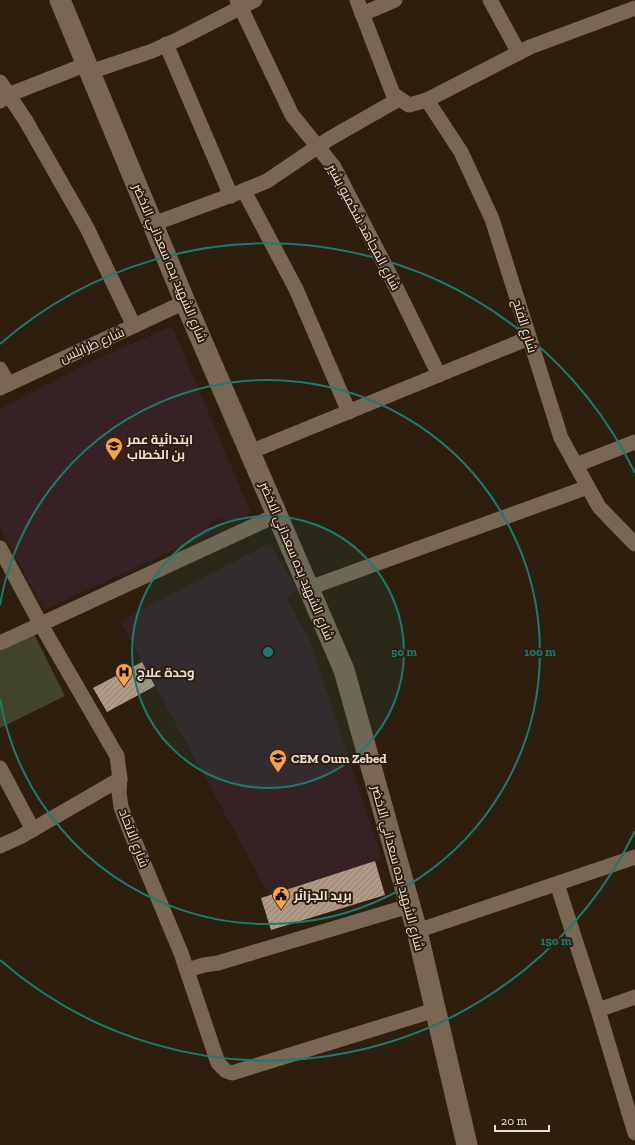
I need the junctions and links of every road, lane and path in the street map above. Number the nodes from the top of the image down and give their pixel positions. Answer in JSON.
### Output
{"nodes":[{"id":1,"x":60,"y":0,"type":"edge"},
{"id":2,"x":256,"y":0,"type":"edge"},
{"id":3,"x":396,"y":0,"type":"edge"},
{"id":4,"x":490,"y":0,"type":"edge"},
{"id":5,"x":239,"y":4,"type":"edge"},
{"id":6,"x":360,"y":7,"type":"edge"},
{"id":7,"x":635,"y":8,"type":"edge"},
{"id":8,"x":166,"y":44,"type":"junction"},
{"id":9,"x":519,"y":53,"type":"junction"},
{"id":10,"x":88,"y":68,"type":"junction"},
{"id":11,"x":3,"y":93,"type":"edge"},
{"id":12,"x":399,"y":99,"type":"junction"},
{"id":13,"x":427,"y":100,"type":"junction"},
{"id":14,"x":318,"y":147,"type":"junction"},
{"id":15,"x":237,"y":193,"type":"junction"},
{"id":16,"x":153,"y":224,"type":"junction"},
{"id":17,"x":185,"y":302,"type":"junction"},
{"id":18,"x":134,"y":326,"type":"junction"},
{"id":19,"x":529,"y":338,"type":"junction"},
{"id":20,"x":0,"y":369,"type":"edge"},
{"id":21,"x":439,"y":375,"type":"junction"},
{"id":22,"x":4,"y":386,"type":"edge"},
{"id":23,"x":349,"y":412,"type":"junction"},
{"id":24,"x":635,"y":442,"type":"edge"},
{"id":25,"x":250,"y":452,"type":"junction"},
{"id":26,"x":576,"y":465,"type":"junction"},
{"id":27,"x":588,"y":487,"type":"junction"},
{"id":28,"x":277,"y":515,"type":"junction"},
{"id":29,"x":635,"y":544,"type":"edge"},
{"id":30,"x":0,"y":548,"type":"edge"},
{"id":31,"x":309,"y":588,"type":"junction"},
{"id":32,"x":40,"y":624,"type":"junction"},
{"id":33,"x":0,"y":643,"type":"edge"},
{"id":34,"x":0,"y":768,"type":"edge"},
{"id":35,"x":120,"y":779,"type":"junction"},
{"id":36,"x":33,"y":830,"type":"junction"},
{"id":37,"x":0,"y":846,"type":"edge"},
{"id":38,"x":635,"y":857,"type":"edge"},
{"id":39,"x":556,"y":884,"type":"junction"},
{"id":40,"x":409,"y":906,"type":"junction"},
{"id":41,"x":416,"y":932,"type":"junction"},
{"id":42,"x":187,"y":970,"type":"junction"},
{"id":43,"x":635,"y":997,"type":"edge"},
{"id":44,"x":435,"y":1010,"type":"junction"},
{"id":45,"x":598,"y":1010,"type":"junction"},
{"id":46,"x":635,"y":1133,"type":"edge"},
{"id":47,"x":467,"y":1145,"type":"edge"}],
"edges":[{"from":1,"to":10,"type":"main road","name":"شارع الشهيد بده سعداني الاخضر"},
{"from":2,"to":5,"type":"street"},
{"from":3,"to":6,"type":"street"},
{"from":4,"to":9,"type":"street"},
{"from":5,"to":8,"type":"street"},
{"from":5,"to":14,"type":"street","name":"شارع المجاهد شكمبو بشير"},
{"from":6,"to":12,"type":"street"},
{"from":7,"to":9,"type":"street"},
{"from":8,"to":10,"type":"street"},
{"from":8,"to":15,"type":"street"},
{"from":9,"to":13,"type":"street"},
{"from":10,"to":11,"type":"street"},
{"from":10,"to":16,"type":"main road","name":"شارع الشهيد بده سعداني الاخضر"},
{"from":11,"to":18,"type":"street"},
{"from":12,"to":13,"type":"street"},
{"from":12,"to":14,"type":"street"},
{"from":13,"to":19,"type":"street","name":"شارع الفتح"},
{"from":14,"to":15,"type":"street"},
{"from":14,"to":21,"type":"street","name":"شارع المجاهد شكمبو بشير"},
{"from":15,"to":16,"type":"street"},
{"from":15,"to":23,"type":"street"},
{"from":16,"to":17,"type":"main road","name":"شارع الشهيد بده سعداني الاخضر"},
{"from":17,"to":18,"type":"street","name":"شارع طرابلس"},
{"from":17,"to":25,"type":"main road","name":"شارع الشهيد بده سعداني الاخضر"},
{"from":18,"to":22,"type":"street","name":"شارع طرابلس"},
{"from":19,"to":21,"type":"street"},
{"from":19,"to":26,"type":"street","name":"شارع الفتح"},
{"from":20,"to":22,"type":"street"},
{"from":21,"to":23,"type":"street"},
{"from":23,"to":25,"type":"street"},
{"from":24,"to":26,"type":"street"},
{"from":25,"to":28,"type":"main road","name":"شارع الشهيد بده سعداني الاخضر"},
{"from":26,"to":27,"type":"street","name":"شارع الفتح"},
{"from":27,"to":29,"type":"street","name":"شارع الفتح"},
{"from":27,"to":31,"type":"street"},
{"from":28,"to":31,"type":"main road","name":"شارع الشهيد بده سعداني الاخضر"},
{"from":28,"to":32,"type":"street"},
{"from":30,"to":32,"type":"street","name":"شارع الاتحاد"},
{"from":31,"to":40,"type":"main road","name":"شارع الشهيد بده سعداني الاخضر"},
{"from":32,"to":33,"type":"street"},
{"from":32,"to":35,"type":"street","name":"شارع الاتحاد"},
{"from":34,"to":36,"type":"street"},
{"from":35,"to":36,"type":"street"},
{"from":35,"to":42,"type":"street","name":"شارع الاتحاد"},
{"from":36,"to":37,"type":"street"},
{"from":38,"to":39,"type":"street"},
{"from":39,"to":41,"type":"street"},
{"from":39,"to":45,"type":"street"},
{"from":40,"to":41,"type":"main road","name":"شارع الشهيد بده سعداني الاخضر"},
{"from":40,"to":42,"type":"street"},
{"from":41,"to":44,"type":"main road","name":"شارع الشهيد بده سعداني الاخضر"},
{"from":42,"to":44,"type":"street","name":"شارع الاتحاد"},
{"from":43,"to":45,"type":"street"},
{"from":44,"to":47,"type":"main road","name":"شارع الشهيد بده سعداني الاخضر"},
{"from":45,"to":46,"type":"street"}]}
